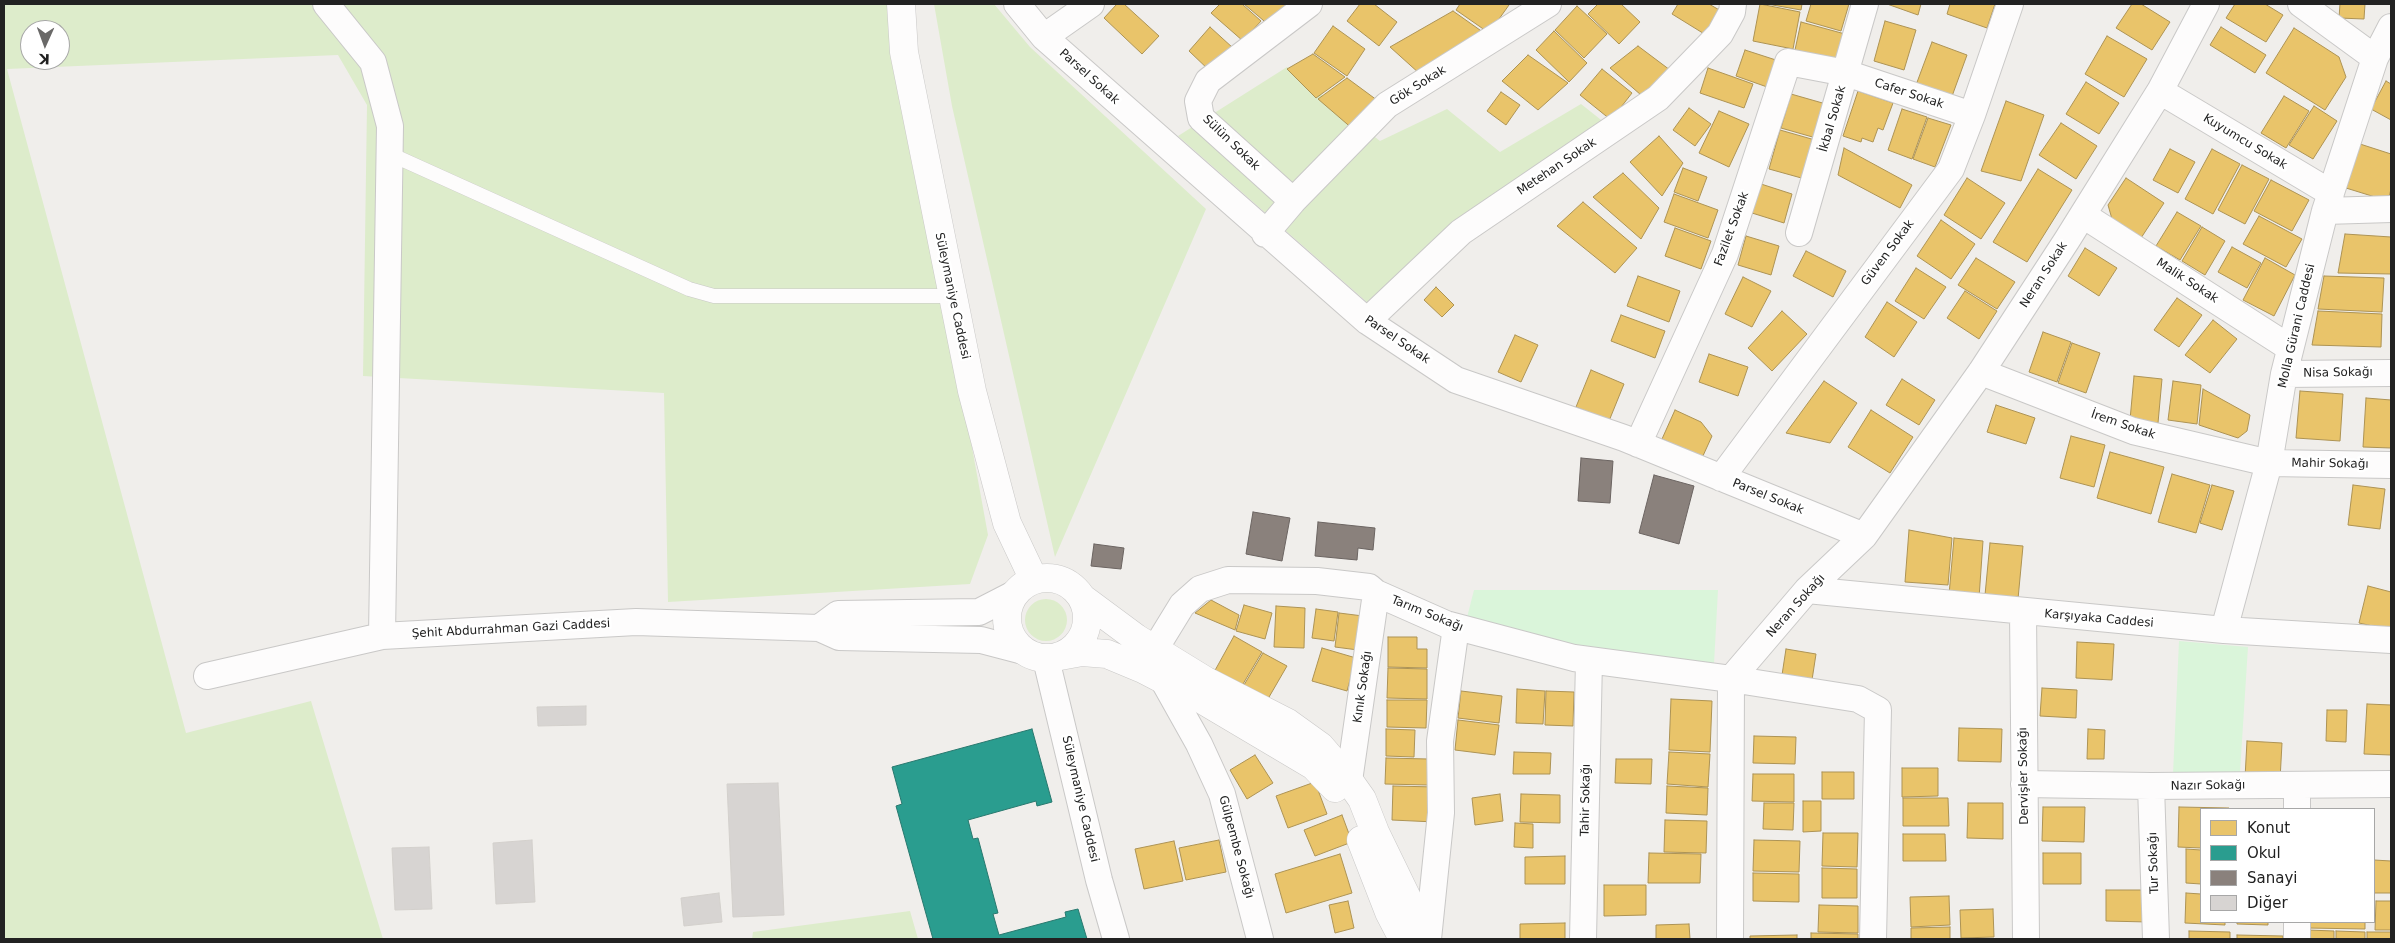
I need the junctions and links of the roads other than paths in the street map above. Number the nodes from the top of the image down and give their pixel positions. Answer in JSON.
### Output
{"nodes":[{"id":1,"x":326,"y":4,"type":"edge"},
{"id":2,"x":901,"y":4,"type":"edge"},
{"id":3,"x":1017,"y":4,"type":"edge"},
{"id":4,"x":1091,"y":4,"type":"edge"},
{"id":5,"x":1309,"y":4,"type":"edge"},
{"id":6,"x":1548,"y":4,"type":"edge"},
{"id":7,"x":1733,"y":4,"type":"edge"},
{"id":8,"x":1865,"y":4,"type":"edge"},
{"id":9,"x":2010,"y":4,"type":"edge"},
{"id":10,"x":2206,"y":4,"type":"edge"},
{"id":11,"x":2301,"y":4,"type":"edge"},
{"id":12,"x":2391,"y":28,"type":"edge"},
{"id":13,"x":1044,"y":37,"type":"junction"},
{"id":14,"x":2375,"y":58,"type":"junction"},
{"id":15,"x":1846,"y":73,"type":"junction"},
{"id":16,"x":2160,"y":91,"type":"junction"},
{"id":17,"x":1972,"y":115,"type":"junction"},
{"id":18,"x":390,"y":154,"type":"junction"},
{"id":19,"x":1293,"y":201,"type":"junction"},
{"id":20,"x":2328,"y":202,"type":"junction"},
{"id":21,"x":2391,"y":209,"type":"edge"},
{"id":22,"x":2083,"y":215,"type":"junction"},
{"id":23,"x":1799,"y":233,"type":"dead end"},
{"id":24,"x":1265,"y":234,"type":"junction"},
{"id":25,"x":952,"y":296,"type":"junction"},
{"id":26,"x":1367,"y":321,"type":"junction"},
{"id":27,"x":2290,"y":348,"type":"junction"},
{"id":28,"x":1981,"y":372,"type":"junction"},
{"id":29,"x":2391,"y":373,"type":"edge"},
{"id":30,"x":2284,"y":374,"type":"junction"},
{"id":31,"x":1638,"y":444,"type":"junction"},
{"id":32,"x":2269,"y":463,"type":"junction"},
{"id":33,"x":2391,"y":466,"type":"edge"},
{"id":34,"x":1721,"y":478,"type":"junction"},
{"id":35,"x":1864,"y":536,"type":"junction"},
{"id":36,"x":1024,"y":587,"type":"junction"},
{"id":37,"x":1807,"y":590,"type":"junction"},
{"id":38,"x":1376,"y":593,"type":"junction"},
{"id":39,"x":1082,"y":598,"type":"junction"},
{"id":40,"x":2023,"y":612,"type":"junction"},
{"id":41,"x":1456,"y":627,"type":"junction"},
{"id":42,"x":819,"y":628,"type":"junction"},
{"id":43,"x":2224,"y":630,"type":"junction"},
{"id":44,"x":382,"y":636,"type":"junction"},
{"id":45,"x":2391,"y":640,"type":"edge"},
{"id":46,"x":1155,"y":649,"type":"junction"},
{"id":47,"x":1043,"y":655,"type":"junction"},
{"id":48,"x":1589,"y":660,"type":"junction"},
{"id":49,"x":207,"y":676,"type":"dead end"},
{"id":50,"x":1162,"y":678,"type":"junction"},
{"id":51,"x":1730,"y":679,"type":"junction"},
{"id":52,"x":1349,"y":781,"type":"junction"},
{"id":53,"x":2024,"y":784,"type":"junction"},
{"id":54,"x":2391,"y":784,"type":"edge"},
{"id":55,"x":2151,"y":786,"type":"junction"},
{"id":56,"x":2297,"y":797,"type":"edge"},
{"id":57,"x":2297,"y":923,"type":"edge"},
{"id":58,"x":1116,"y":939,"type":"edge"},
{"id":59,"x":1260,"y":939,"type":"edge"},
{"id":60,"x":1403,"y":939,"type":"edge"},
{"id":61,"x":1427,"y":939,"type":"edge"},
{"id":62,"x":1583,"y":939,"type":"edge"},
{"id":63,"x":1730,"y":939,"type":"edge"},
{"id":64,"x":1873,"y":939,"type":"edge"},
{"id":65,"x":2026,"y":939,"type":"edge"},
{"id":66,"x":2156,"y":939,"type":"edge"},
{"id":67,"x":2297,"y":939,"type":"edge"}],
"edges":[{"from":1,"to":18,"type":"street"},
{"from":2,"to":25,"type":"street","name":"Süleymaniye Caddesi"},
{"from":3,"to":13,"type":"street","name":"Parsel Sokak"},
{"from":4,"to":13,"type":"street"},
{"from":5,"to":19,"type":"street","name":"Sülün Sokak"},
{"from":6,"to":19,"type":"street","name":"Gök Sokak"},
{"from":7,"to":26,"type":"street","name":"Metehan Sokak"},
{"from":8,"to":15,"type":"street","name":"İkbal Sokak"},
{"from":9,"to":17,"type":"street","name":"Güven Sokak"},
{"from":10,"to":16,"type":"street","name":"Neran Sokak"},
{"from":11,"to":14,"type":"street"},
{"from":12,"to":14,"type":"street","name":"Molla Gürani Caddesi"},
{"from":13,"to":24,"type":"street","name":"Parsel Sokak"},
{"from":14,"to":20,"type":"street","name":"Molla Gürani Caddesi"},
{"from":15,"to":17,"type":"street","name":"Cafer Sokak"},
{"from":15,"to":23,"type":"street","name":"İkbal Sokak"},
{"from":15,"to":31,"type":"street","name":"Fazilet Sokak"},
{"from":16,"to":20,"type":"street","name":"Kuyumcu Sokak"},
{"from":16,"to":22,"type":"street","name":"Neran Sokak"},
{"from":17,"to":34,"type":"street","name":"Güven Sokak"},
{"from":18,"to":25,"type":"lane"},
{"from":18,"to":44,"type":"street"},
{"from":19,"to":24,"type":"street","name":"Gök Sokak"},
{"from":20,"to":21,"type":"street"},
{"from":20,"to":27,"type":"street","name":"Molla Gürani Caddesi"},
{"from":22,"to":27,"type":"street","name":"Malik Sokak"},
{"from":22,"to":28,"type":"street","name":"Neran Sokak"},
{"from":24,"to":26,"type":"street","name":"Parsel Sokak"},
{"from":25,"to":36,"type":"street","name":"Süleymaniye Caddesi"},
{"from":26,"to":31,"type":"street","name":"Parsel Sokak"},
{"from":27,"to":30,"type":"street","name":"Molla Gürani Caddesi"},
{"from":28,"to":32,"type":"street","name":"İrem Sokak"},
{"from":28,"to":35,"type":"street","name":"Neran Sokak"},
{"from":29,"to":30,"type":"street","name":"Nisa Sokağı"},
{"from":30,"to":32,"type":"street","name":"Molla Gürani Caddesi"},
{"from":31,"to":34,"type":"street","name":"Parsel Sokak"},
{"from":32,"to":33,"type":"street","name":"Mahir Sokağı"},
{"from":32,"to":43,"type":"street","name":"Molla Gürani Caddesi"},
{"from":34,"to":35,"type":"street","name":"Parsel Sokak"},
{"from":35,"to":37,"type":"street","name":"Neran Sokağı"},
{"from":36,"to":39,"type":"street"},
{"from":36,"to":42,"type":"street"},
{"from":36,"to":47,"type":"street"},
{"from":37,"to":40,"type":"street","name":"Karşıyaka Caddesi"},
{"from":37,"to":51,"type":"street","name":"Neran Sokağı"},
{"from":38,"to":41,"type":"street","name":"Tarım Sokağı"},
{"from":38,"to":46,"type":"street","name":"Tarım Sokağı"},
{"from":38,"to":52,"type":"street","name":"Kınık Sokağı"},
{"from":39,"to":46,"type":"street"},
{"from":39,"to":47,"type":"street"},
{"from":40,"to":43,"type":"street","name":"Karşıyaka Caddesi"},
{"from":40,"to":53,"type":"street","name":"Dervişler Sokağı"},
{"from":41,"to":48,"type":"street","name":"Tarım Sokağı"},
{"from":41,"to":61,"type":"street"},
{"from":42,"to":44,"type":"street","name":"Şehit Abdurrahman Gazi Caddesi"},
{"from":42,"to":47,"type":"street"},
{"from":43,"to":45,"type":"street","name":"Karşıyaka Caddesi"},
{"from":44,"to":49,"type":"street","name":"Şehit Abdurrahman Gazi Caddesi"},
{"from":46,"to":52,"type":"street"},
{"from":47,"to":50,"type":"street"},
{"from":47,"to":58,"type":"street","name":"Süleymaniye Caddesi"},
{"from":48,"to":51,"type":"street","name":"Tarım Sokağı"},
{"from":48,"to":62,"type":"street","name":"Tahir Sokağı"},
{"from":50,"to":59,"type":"street","name":"Gülpembe Sokağı"},
{"from":50,"to":60,"type":"street"},
{"from":51,"to":63,"type":"street"},
{"from":51,"to":64,"type":"street","name":"Tarım Sokağı"},
{"from":52,"to":61,"type":"street"},
{"from":53,"to":55,"type":"street","name":"Nazır Sokağı"},
{"from":53,"to":65,"type":"street","name":"Dervişler Sokağı"},
{"from":54,"to":56,"type":"street","name":"Nazır Sokağı"},
{"from":55,"to":56,"type":"street","name":"Nazır Sokağı"},
{"from":55,"to":66,"type":"street","name":"Tur Sokağı"},
{"from":57,"to":67,"type":"street"}]}
